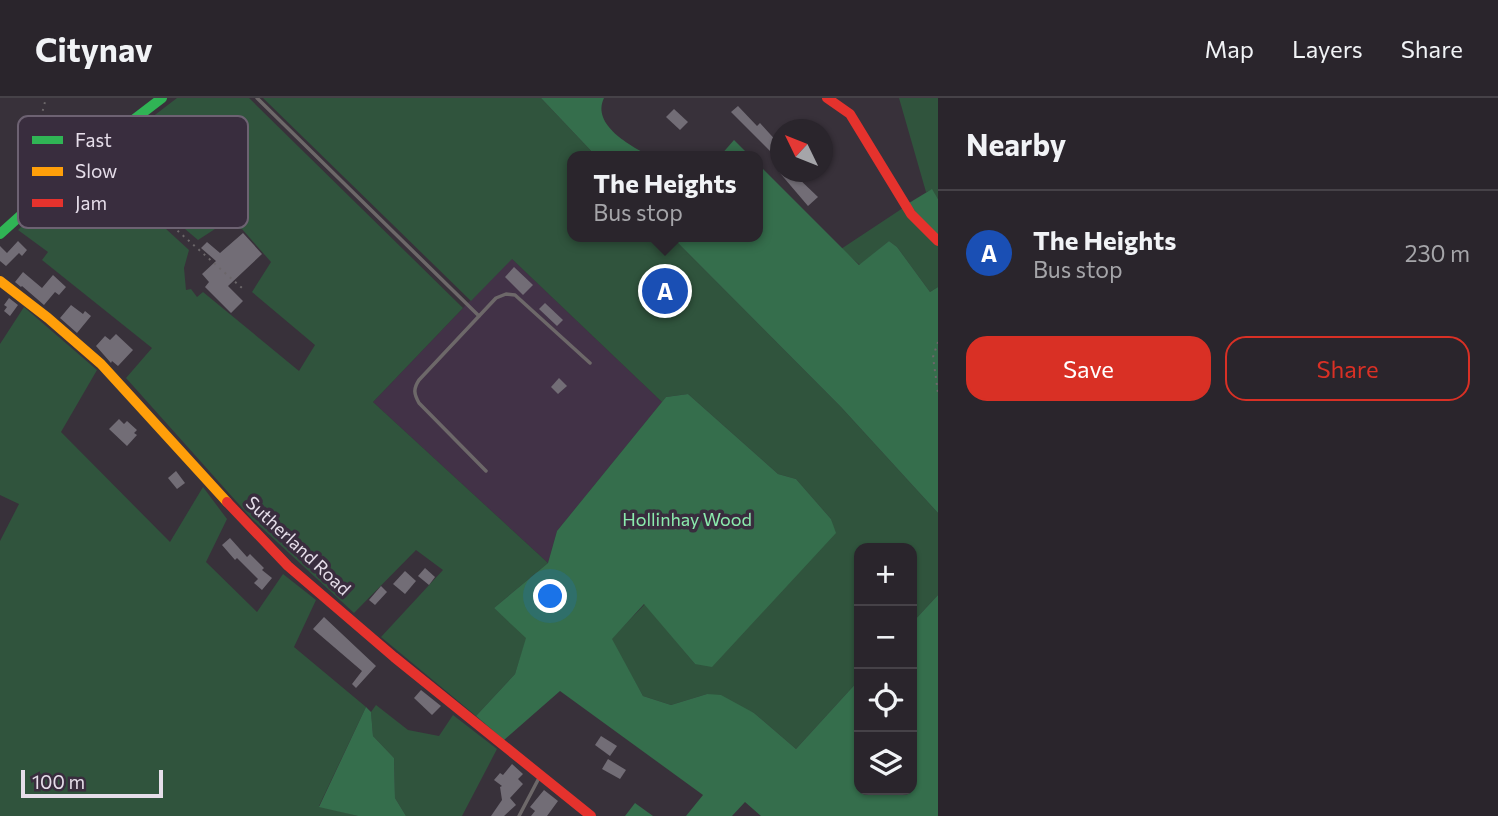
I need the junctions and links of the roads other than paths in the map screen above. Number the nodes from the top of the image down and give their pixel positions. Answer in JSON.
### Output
{"nodes":[{"id":1,"x":162,"y":98,"type":"edge"},
{"id":2,"x":257,"y":98,"type":"edge"},
{"id":3,"x":827,"y":98,"type":"edge"},
{"id":4,"x":138,"y":116,"type":"edge"},
{"id":5,"x":18,"y":217,"type":"edge"},
{"id":6,"x":0,"y":234,"type":"edge"},
{"id":7,"x":938,"y":241,"type":"edge"},
{"id":8,"x":0,"y":281,"type":"edge"},
{"id":9,"x":479,"y":316,"type":"junction"},
{"id":10,"x":590,"y":363,"type":"dead end"},
{"id":11,"x":486,"y":471,"type":"dead end"},
{"id":12,"x":540,"y":777,"type":"junction"},
{"id":13,"x":523,"y":808,"type":"junction"},
{"id":14,"x":519,"y":816,"type":"edge"},
{"id":15,"x":526,"y":816,"type":"edge"},
{"id":16,"x":591,"y":816,"type":"edge"}],
"edges":[{"from":1,"to":4,"type":"main road"},
{"from":2,"to":9,"type":"lane"},
{"from":3,"to":7,"type":"main road"},
{"from":5,"to":6,"type":"main road"},
{"from":8,"to":12,"type":"main road","name":"Sutherland Road"},
{"from":9,"to":10,"type":"lane"},
{"from":9,"to":11,"type":"lane"},
{"from":12,"to":13,"type":"lane"},
{"from":12,"to":16,"type":"main road","name":"Sutherland Road"},
{"from":13,"to":14,"type":"lane"},
{"from":13,"to":15,"type":"lane"}]}
